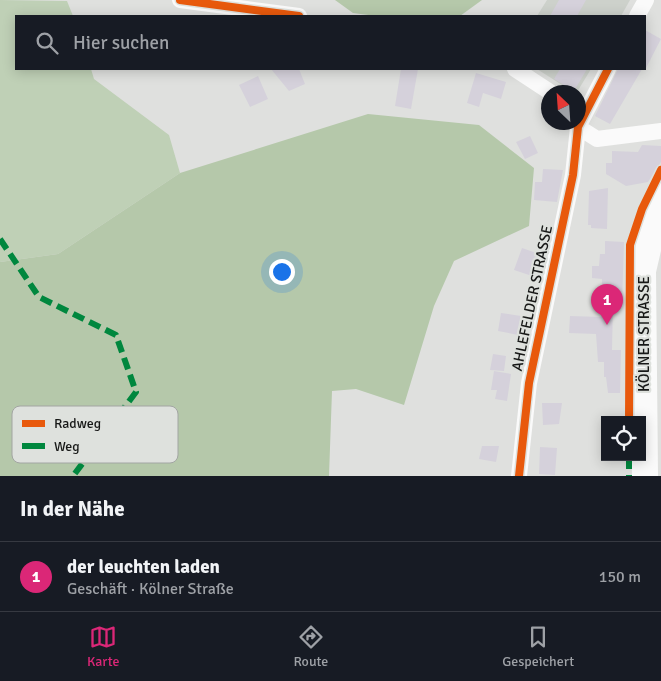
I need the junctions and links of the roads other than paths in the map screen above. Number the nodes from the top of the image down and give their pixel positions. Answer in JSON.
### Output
{"nodes":[{"id":1,"x":180,"y":0,"type":"edge"},
{"id":2,"x":646,"y":0,"type":"edge"},
{"id":3,"x":292,"y":15,"type":"edge"},
{"id":4,"x":638,"y":15,"type":"edge"},
{"id":5,"x":517,"y":70,"type":"edge"},
{"id":6,"x":607,"y":70,"type":"edge"},
{"id":7,"x":541,"y":86,"type":"edge"},
{"id":8,"x":586,"y":109,"type":"edge"},
{"id":9,"x":577,"y":130,"type":"edge"},
{"id":10,"x":584,"y":130,"type":"edge"},
{"id":11,"x":661,"y":131,"type":"edge"},
{"id":12,"x":661,"y":193,"type":"edge"},
{"id":13,"x":519,"y":476,"type":"edge"},
{"id":14,"x":645,"y":476,"type":"edge"}],
"edges":[{"from":1,"to":3,"type":"street"},
{"from":2,"to":4,"type":"street"},
{"from":5,"to":7,"type":"street"},
{"from":6,"to":8,"type":"street"},
{"from":9,"to":13,"type":"street","name":"AHLEFELDER STRASSE"},
{"from":10,"to":11,"type":"street"},
{"from":12,"to":14,"type":"main road","name":"KÖLNER STRASSE"}]}
